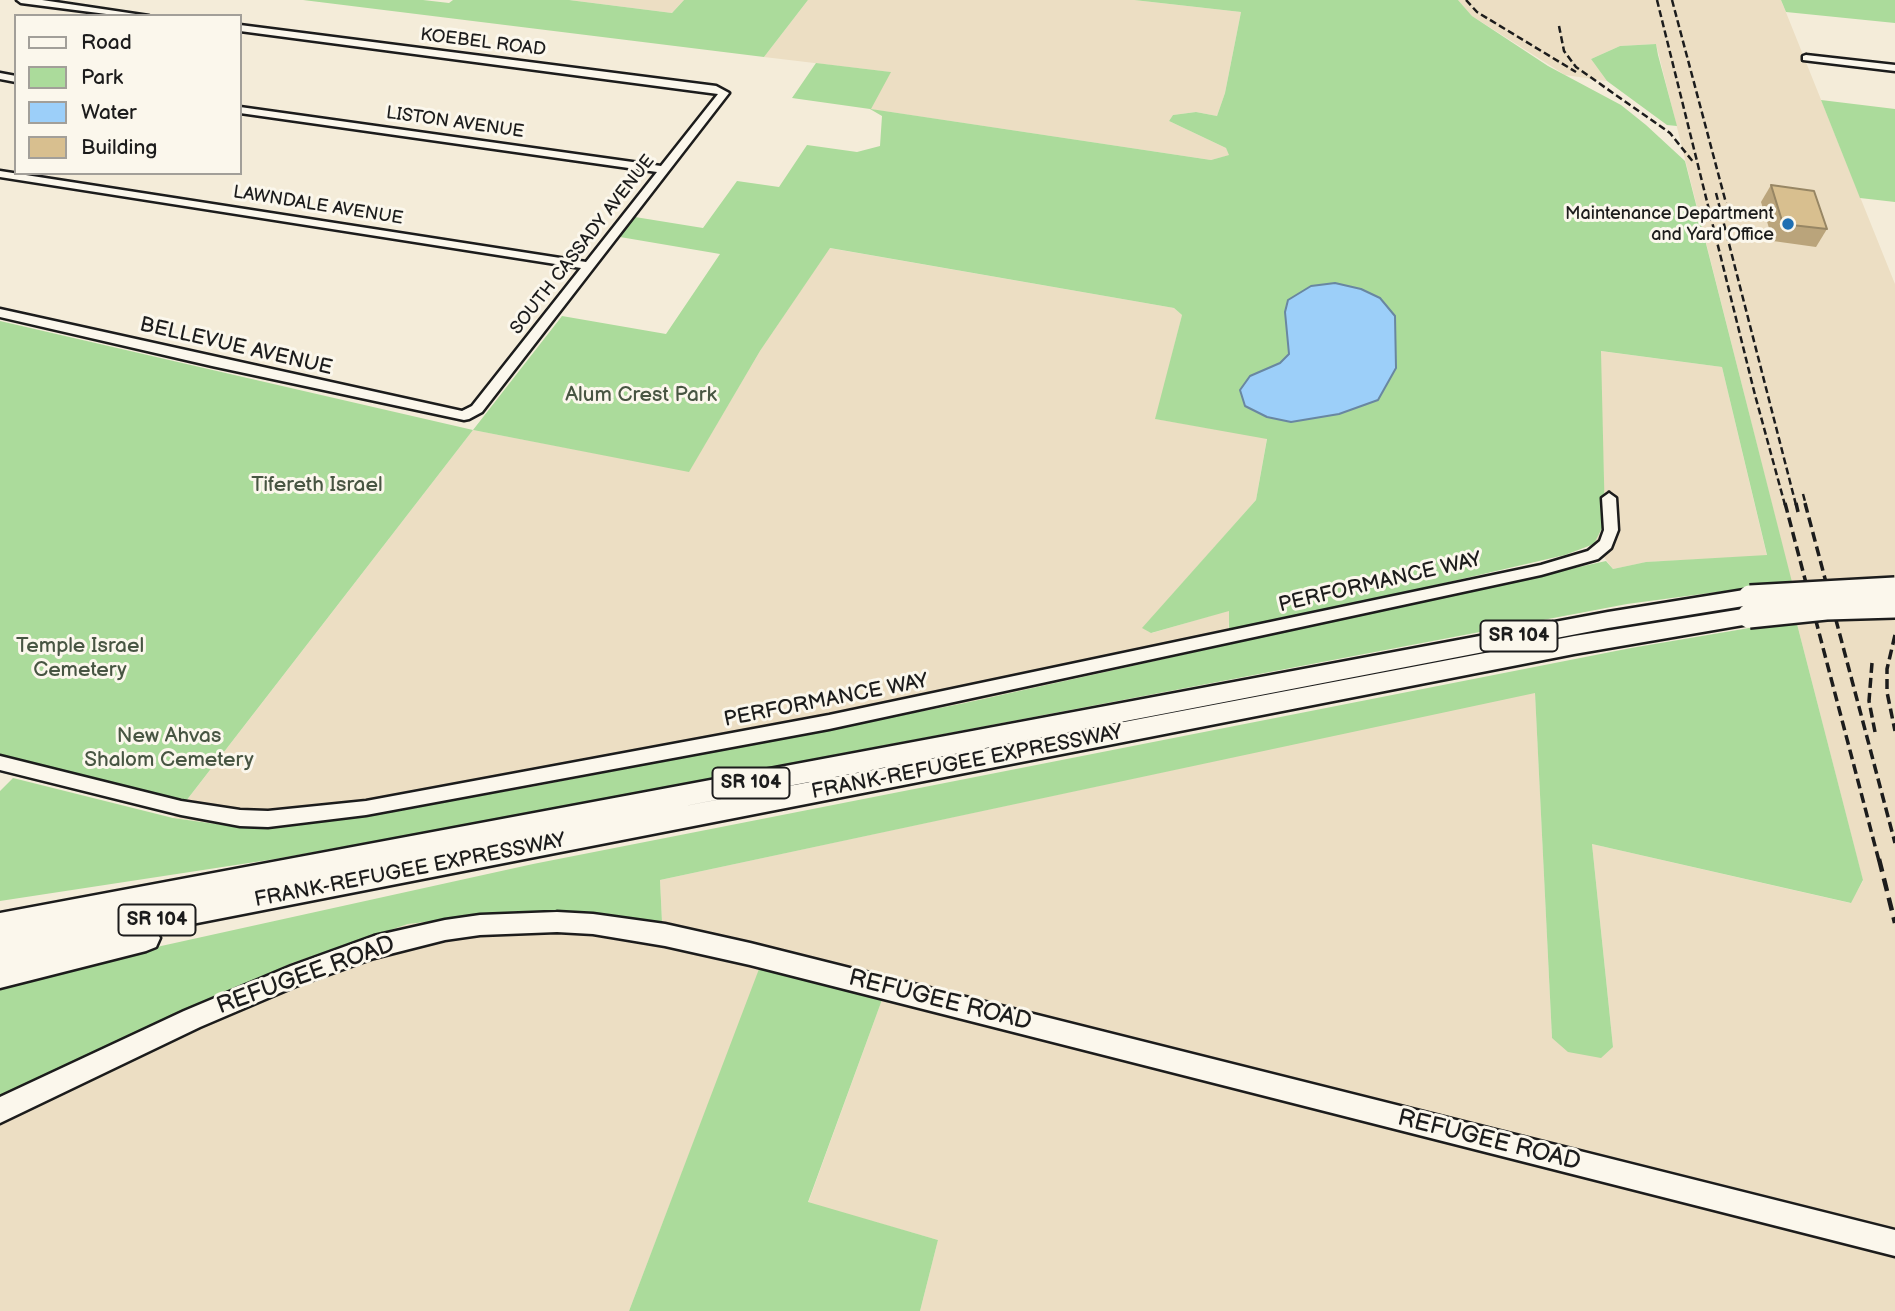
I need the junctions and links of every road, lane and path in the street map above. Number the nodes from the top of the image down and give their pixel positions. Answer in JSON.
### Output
{"nodes":[{"id":1,"x":21,"y":0,"type":"edge"},
{"id":2,"x":130,"y":14,"type":"edge"},
{"id":3,"x":242,"y":28,"type":"edge"},
{"id":4,"x":1806,"y":58,"type":"dead end"},
{"id":5,"x":1895,"y":68,"type":"edge"},
{"id":6,"x":723,"y":91,"type":"joint"},
{"id":7,"x":242,"y":110,"type":"edge"},
{"id":8,"x":665,"y":170,"type":"junction"},
{"id":9,"x":0,"y":174,"type":"edge"},
{"id":10,"x":590,"y":266,"type":"junction"},
{"id":11,"x":0,"y":313,"type":"edge"},
{"id":12,"x":464,"y":416,"type":"joint"},
{"id":13,"x":1609,"y":498,"type":"dead end"},
{"id":14,"x":1895,"y":589,"type":"edge"},
{"id":15,"x":1749,"y":606,"type":"junction"},
{"id":16,"x":1895,"y":606,"type":"edge"},
{"id":17,"x":0,"y":763,"type":"edge"},
{"id":18,"x":313,"y":890,"type":"junction"},
{"id":19,"x":0,"y":920,"type":"edge"},
{"id":20,"x":29,"y":920,"type":"junction"},
{"id":21,"x":0,"y":925,"type":"edge"},
{"id":22,"x":0,"y":949,"type":"edge"},
{"id":23,"x":0,"y":975,"type":"edge"},
{"id":24,"x":0,"y":1110,"type":"edge"},
{"id":25,"x":1895,"y":1243,"type":"edge"}],
"edges":[{"from":1,"to":2,"type":"street"},
{"from":3,"to":6,"type":"street","name":"KOEBEL ROAD"},
{"from":4,"to":5,"type":"street"},
{"from":6,"to":8,"type":"street","name":"SOUTH CASSADY AVENUE"},
{"from":7,"to":8,"type":"street","name":"LISTON AVENUE"},
{"from":8,"to":10,"type":"street","name":"SOUTH CASSADY AVENUE"},
{"from":9,"to":10,"type":"street","name":"LAWNDALE AVENUE"},
{"from":10,"to":12,"type":"street","name":"SOUTH CASSADY AVENUE"},
{"from":11,"to":12,"type":"street","name":"BELLEVUE AVENUE"},
{"from":13,"to":17,"type":"street","name":"PERFORMANCE WAY"},
{"from":14,"to":15,"type":"highway","name":"FRANK-REFUGEE EXPRESSWAY","number":"SR 104","bridge":true},
{"from":15,"to":16,"type":"highway","name":"FRANK-REFUGEE EXPRESSWAY","number":"SR 104","bridge":true},
{"from":15,"to":18,"type":"highway","name":"FRANK-REFUGEE EXPRESSWAY","number":"SR 104"},
{"from":15,"to":20,"type":"highway","name":"FRANK-REFUGEE EXPRESSWAY","number":"SR 104"},
{"from":18,"to":22,"type":"highway","name":"FRANK-REFUGEE EXPRESSWAY","number":"SR 104"},
{"from":18,"to":23,"type":"highway"},
{"from":19,"to":20,"type":"highway"},
{"from":20,"to":21,"type":"highway","name":"FRANK-REFUGEE EXPRESSWAY","number":"SR 104"},
{"from":24,"to":25,"type":"main road","name":"REFUGEE ROAD"}]}
